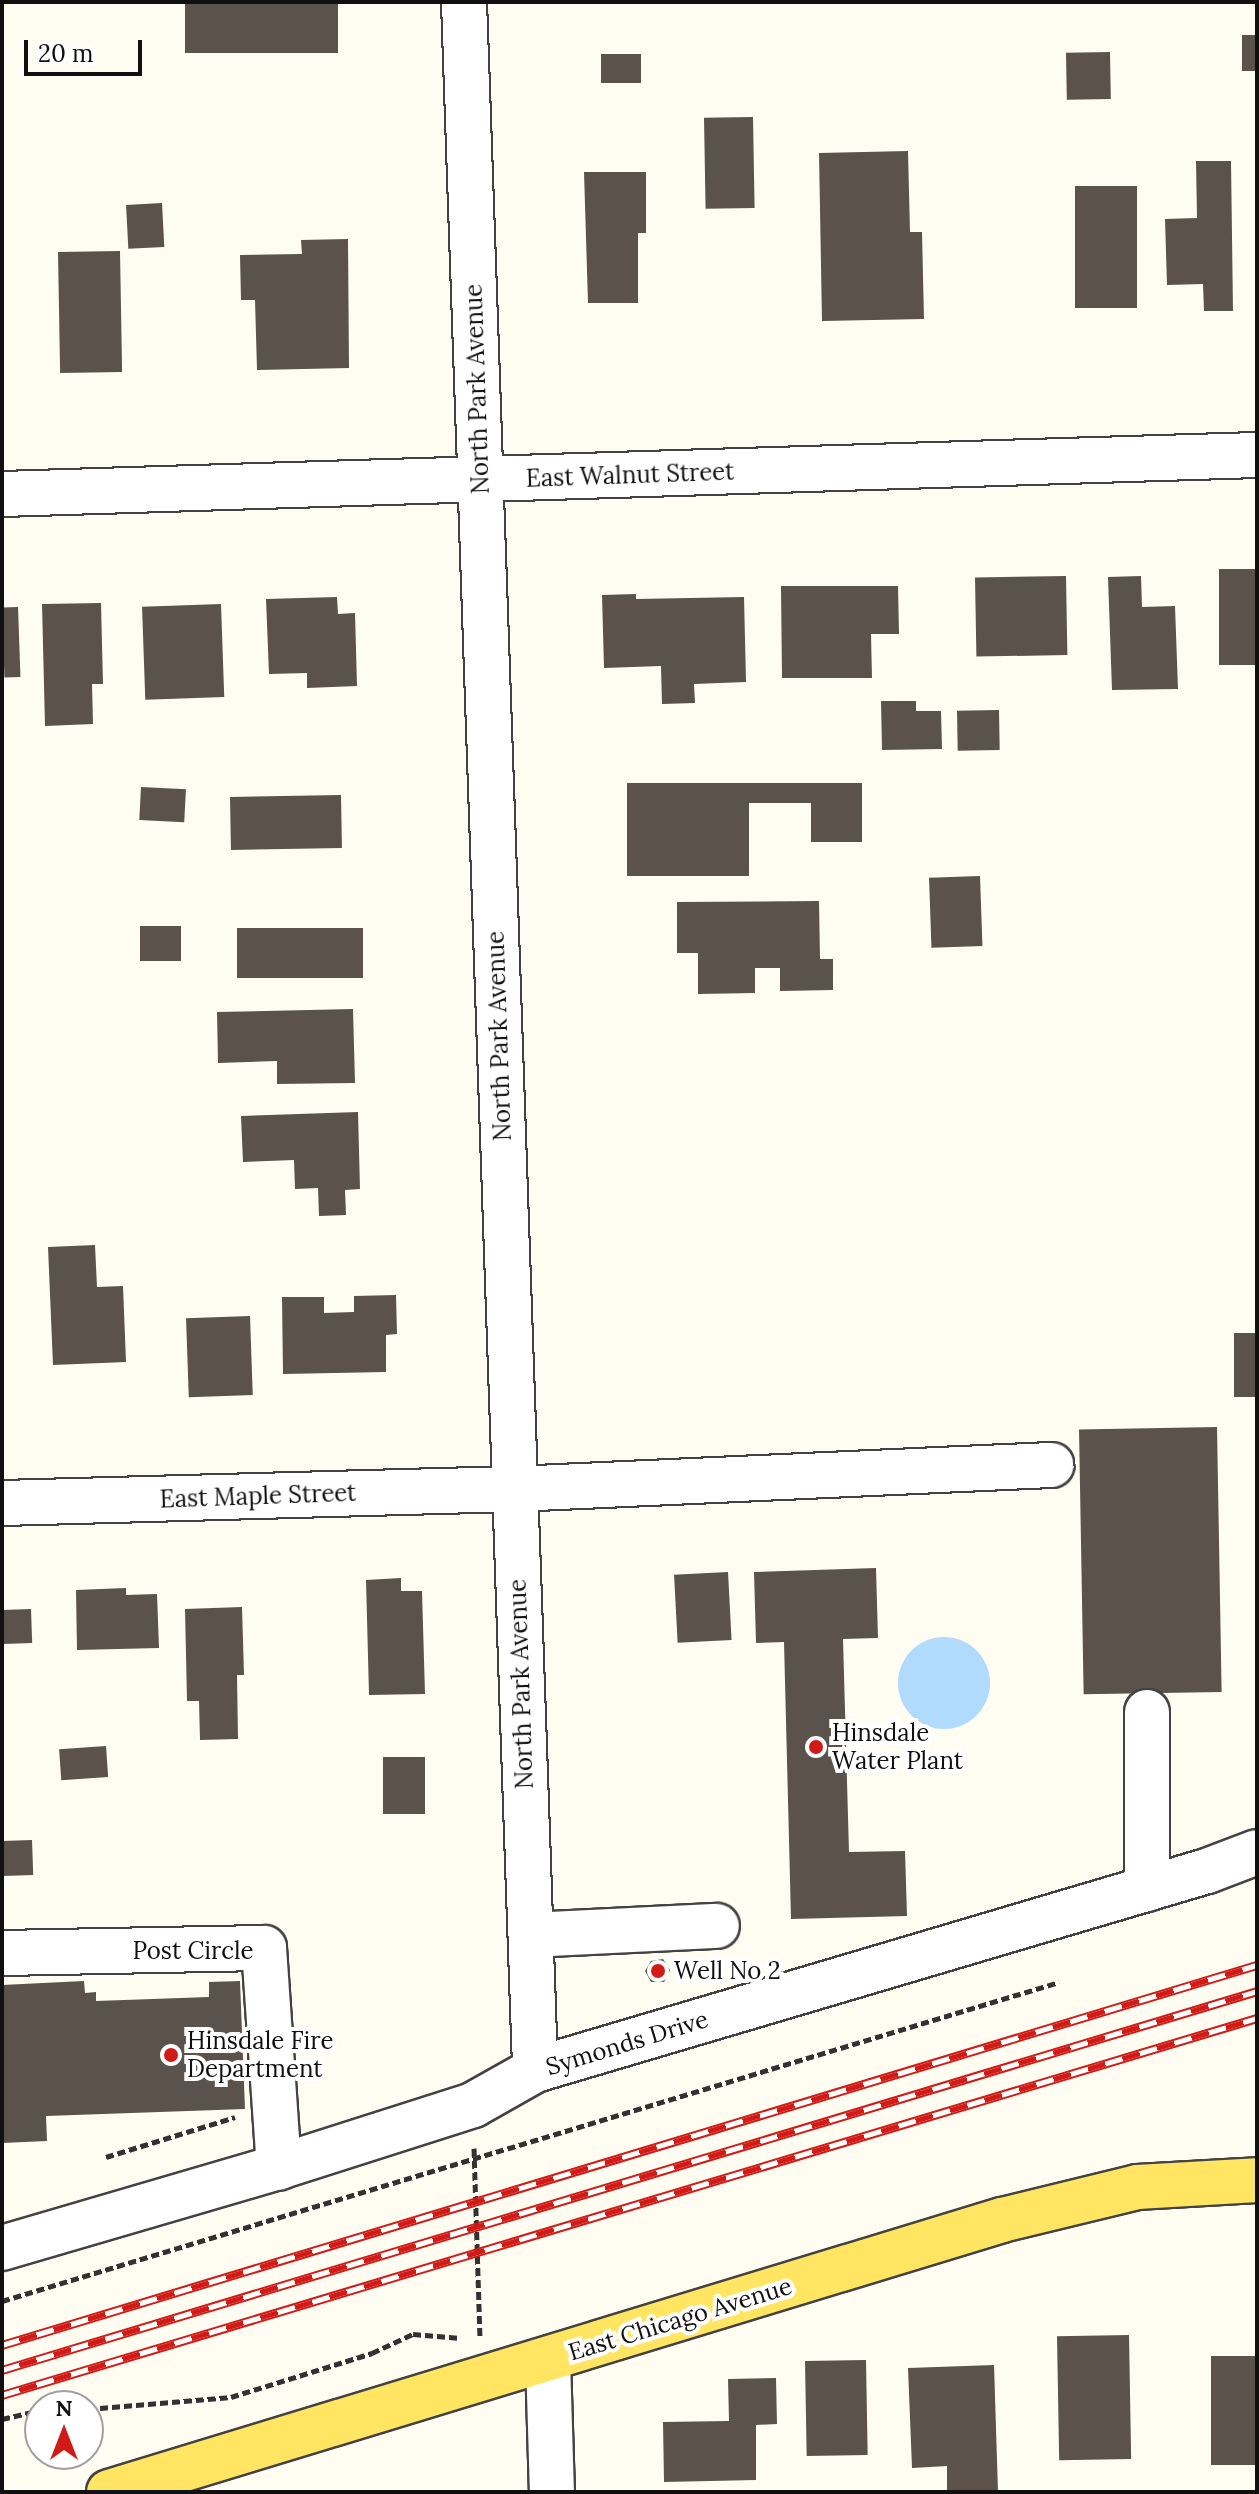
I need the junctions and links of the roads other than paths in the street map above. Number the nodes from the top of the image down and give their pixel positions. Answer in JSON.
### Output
{"nodes":[{"id":1,"x":464,"y":2,"type":"edge"},
{"id":2,"x":1257,"y":455,"type":"edge"},
{"id":3,"x":480,"y":480,"type":"junction"},
{"id":4,"x":2,"y":494,"type":"edge"},
{"id":5,"x":1051,"y":1465,"type":"dead end"},
{"id":6,"x":514,"y":1489,"type":"junction"},
{"id":7,"x":2,"y":1503,"type":"edge"},
{"id":8,"x":1147,"y":1712,"type":"dead end"},
{"id":9,"x":1257,"y":1852,"type":"edge"},
{"id":10,"x":1147,"y":1889,"type":"junction"},
{"id":11,"x":717,"y":1926,"type":"dead end"},
{"id":12,"x":531,"y":1935,"type":"junction"},
{"id":13,"x":2,"y":1953,"type":"edge"},
{"id":14,"x":535,"y":2070,"type":"junction"},
{"id":15,"x":279,"y":2167,"type":"junction"},
{"id":16,"x":1257,"y":2180,"type":"edge"},
{"id":17,"x":2,"y":2248,"type":"edge"},
{"id":18,"x":548,"y":2360,"type":"junction"},
{"id":19,"x":109,"y":2492,"type":"edge"},
{"id":20,"x":552,"y":2492,"type":"edge"}],
"edges":[{"from":1,"to":3,"type":"street","name":"North Park Avenue"},
{"from":2,"to":3,"type":"street","name":"East Walnut Street"},
{"from":3,"to":4,"type":"street","name":"East Walnut Street"},
{"from":3,"to":6,"type":"street","name":"North Park Avenue"},
{"from":5,"to":6,"type":"street","name":"East Maple Street"},
{"from":6,"to":7,"type":"street","name":"East Maple Street"},
{"from":6,"to":12,"type":"street","name":"North Park Avenue"},
{"from":8,"to":10,"type":"street"},
{"from":9,"to":10,"type":"street","name":"Symonds Drive"},
{"from":10,"to":14,"type":"street","name":"Symonds Drive"},
{"from":11,"to":12,"type":"street"},
{"from":12,"to":14,"type":"street","name":"North Park Avenue"},
{"from":13,"to":15,"type":"street","name":"Post Circle"},
{"from":14,"to":15,"type":"street","name":"Symonds Drive"},
{"from":15,"to":17,"type":"street","name":"Symonds Drive"},
{"from":16,"to":18,"type":"main road","name":"East Chicago Avenue"},
{"from":18,"to":19,"type":"main road","name":"East Chicago Avenue"},
{"from":18,"to":20,"type":"street"}]}
